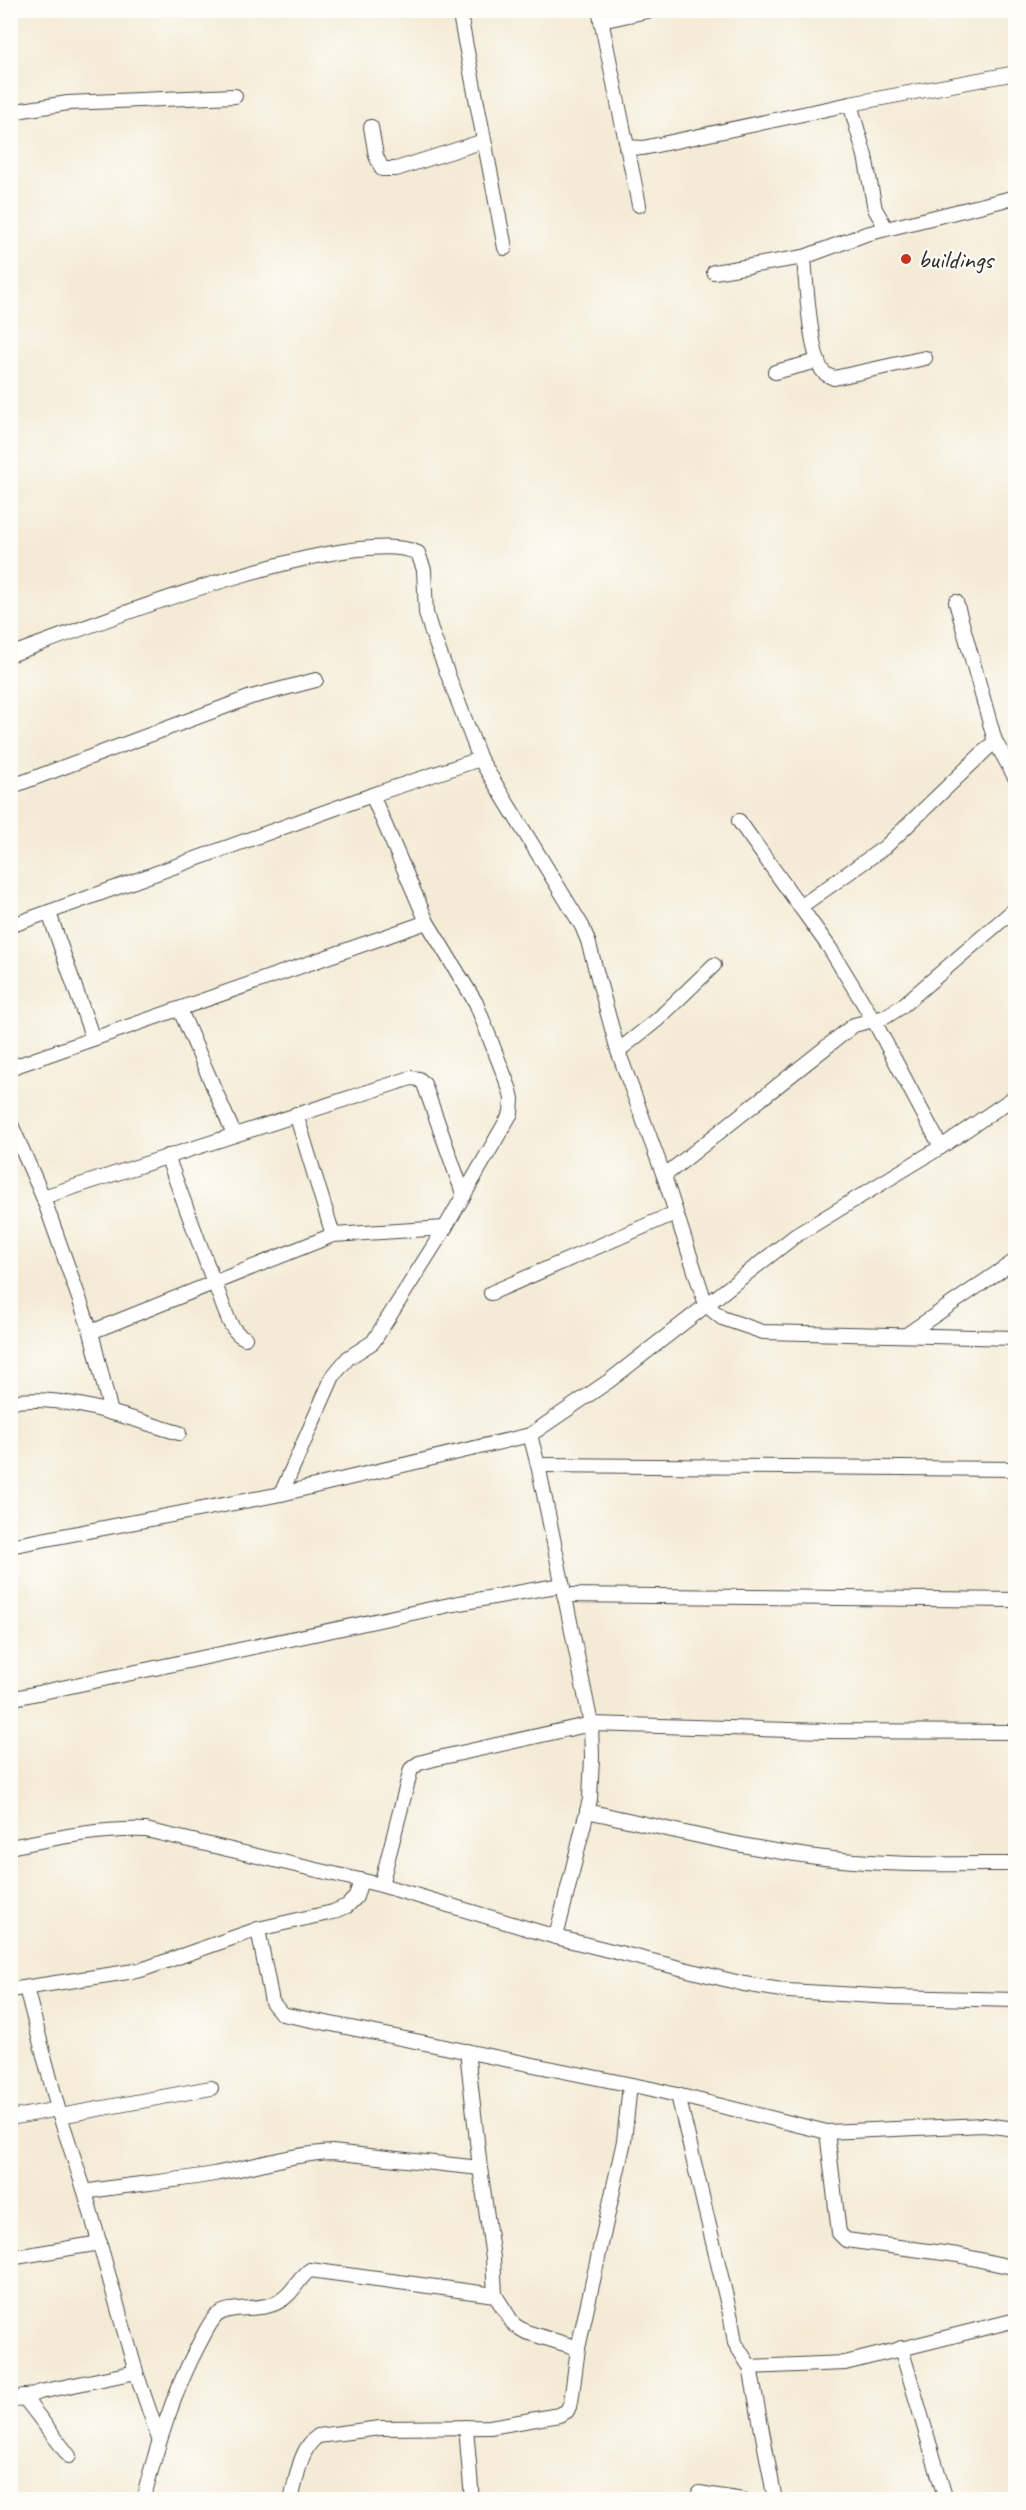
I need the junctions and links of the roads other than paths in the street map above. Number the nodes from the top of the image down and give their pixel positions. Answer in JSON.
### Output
{"nodes":[{"id":1,"x":459,"y":10,"type":"edge"},
{"id":2,"x":652,"y":10,"type":"edge"},
{"id":3,"x":600,"y":16,"type":"edge"},
{"id":4,"x":1016,"y":74,"type":"edge"},
{"id":5,"x":235,"y":96,"type":"dead end"},
{"id":6,"x":850,"y":104,"type":"junction"},
{"id":7,"x":10,"y":112,"type":"edge"},
{"id":8,"x":371,"y":127,"type":"dead end"},
{"id":9,"x":484,"y":141,"type":"junction"},
{"id":10,"x":626,"y":147,"type":"junction"},
{"id":11,"x":1016,"y":197,"type":"edge"},
{"id":12,"x":639,"y":205,"type":"dead end"},
{"id":13,"x":875,"y":209,"type":"junction"},
{"id":14,"x":886,"y":228,"type":"junction"},
{"id":15,"x":866,"y":234,"type":"junction"},
{"id":16,"x":505,"y":248,"type":"dead end"},
{"id":17,"x":804,"y":257,"type":"junction"},
{"id":18,"x":714,"y":272,"type":"dead end"},
{"id":19,"x":926,"y":358,"type":"dead end"},
{"id":20,"x":818,"y":362,"type":"junction"},
{"id":21,"x":775,"y":372,"type":"dead end"},
{"id":22,"x":956,"y":602,"type":"dead end"},
{"id":23,"x":10,"y":655,"type":"edge"},
{"id":24,"x":316,"y":680,"type":"dead end"},
{"id":25,"x":995,"y":741,"type":"junction"},
{"id":26,"x":480,"y":759,"type":"junction"},
{"id":27,"x":1016,"y":779,"type":"edge"},
{"id":28,"x":10,"y":787,"type":"edge"},
{"id":29,"x":372,"y":795,"type":"junction"},
{"id":30,"x":738,"y":821,"type":"dead end"},
{"id":31,"x":800,"y":908,"type":"junction"},
{"id":32,"x":1016,"y":908,"type":"edge"},
{"id":33,"x":49,"y":913,"type":"junction"},
{"id":34,"x":427,"y":922,"type":"junction"},
{"id":35,"x":10,"y":926,"type":"edge"},
{"id":36,"x":714,"y":965,"type":"dead end"},
{"id":37,"x":180,"y":1010,"type":"junction"},
{"id":38,"x":873,"y":1019,"type":"junction"},
{"id":39,"x":93,"y":1039,"type":"junction"},
{"id":40,"x":618,"y":1051,"type":"junction"},
{"id":41,"x":10,"y":1068,"type":"edge"},
{"id":42,"x":1016,"y":1096,"type":"edge"},
{"id":43,"x":296,"y":1114,"type":"junction"},
{"id":44,"x":10,"y":1122,"type":"edge"},
{"id":45,"x":234,"y":1134,"type":"junction"},
{"id":46,"x":941,"y":1147,"type":"junction"},
{"id":47,"x":167,"y":1156,"type":"junction"},
{"id":48,"x":664,"y":1176,"type":"junction"},
{"id":49,"x":464,"y":1196,"type":"junction"},
{"id":50,"x":43,"y":1197,"type":"junction"},
{"id":51,"x":675,"y":1213,"type":"junction"},
{"id":52,"x":445,"y":1228,"type":"junction"},
{"id":53,"x":333,"y":1234,"type":"junction"},
{"id":54,"x":1016,"y":1260,"type":"edge"},
{"id":55,"x":214,"y":1283,"type":"junction"},
{"id":56,"x":491,"y":1293,"type":"dead end"},
{"id":57,"x":706,"y":1305,"type":"junction"},
{"id":58,"x":91,"y":1332,"type":"junction"},
{"id":59,"x":906,"y":1335,"type":"junction"},
{"id":60,"x":245,"y":1338,"type":"dead end"},
{"id":61,"x":1016,"y":1338,"type":"edge"},
{"id":62,"x":10,"y":1402,"type":"edge"},
{"id":63,"x":111,"y":1413,"type":"junction"},
{"id":64,"x":179,"y":1433,"type":"dead end"},
{"id":65,"x":530,"y":1435,"type":"junction"},
{"id":66,"x":538,"y":1465,"type":"junction"},
{"id":67,"x":1016,"y":1469,"type":"edge"},
{"id":68,"x":280,"y":1494,"type":"junction"},
{"id":69,"x":10,"y":1546,"type":"edge"},
{"id":70,"x":563,"y":1590,"type":"junction"},
{"id":71,"x":1016,"y":1600,"type":"edge"},
{"id":72,"x":10,"y":1699,"type":"edge"},
{"id":73,"x":591,"y":1724,"type":"junction"},
{"id":74,"x":1016,"y":1732,"type":"edge"},
{"id":75,"x":587,"y":1811,"type":"junction"},
{"id":76,"x":10,"y":1847,"type":"edge"},
{"id":77,"x":1016,"y":1864,"type":"edge"},
{"id":78,"x":361,"y":1880,"type":"junction"},
{"id":79,"x":381,"y":1885,"type":"junction"},
{"id":80,"x":258,"y":1929,"type":"junction"},
{"id":81,"x":555,"y":1937,"type":"junction"},
{"id":82,"x":26,"y":1988,"type":"junction"},
{"id":83,"x":10,"y":1990,"type":"edge"},
{"id":84,"x":1015,"y":1998,"type":"edge"},
{"id":85,"x":467,"y":2051,"type":"junction"},
{"id":86,"x":630,"y":2085,"type":"junction"},
{"id":87,"x":211,"y":2088,"type":"dead end"},
{"id":88,"x":678,"y":2095,"type":"junction"},
{"id":89,"x":59,"y":2112,"type":"junction"},
{"id":90,"x":10,"y":2118,"type":"edge"},
{"id":91,"x":1016,"y":2129,"type":"edge"},
{"id":92,"x":827,"y":2132,"type":"junction"},
{"id":93,"x":480,"y":2168,"type":"junction"},
{"id":94,"x":85,"y":2192,"type":"junction"},
{"id":95,"x":100,"y":2243,"type":"junction"},
{"id":96,"x":10,"y":2258,"type":"edge"},
{"id":97,"x":1016,"y":2268,"type":"edge"},
{"id":98,"x":495,"y":2295,"type":"junction"},
{"id":99,"x":1016,"y":2320,"type":"edge"},
{"id":100,"x":578,"y":2348,"type":"junction"},
{"id":101,"x":901,"y":2348,"type":"junction"},
{"id":102,"x":750,"y":2367,"type":"junction"},
{"id":103,"x":136,"y":2372,"type":"junction"},
{"id":104,"x":17,"y":2399,"type":"edge"},
{"id":105,"x":466,"y":2427,"type":"junction"},
{"id":106,"x":159,"y":2439,"type":"junction"},
{"id":107,"x":69,"y":2456,"type":"dead end"},
{"id":108,"x":699,"y":2493,"type":"dead end"},
{"id":109,"x":143,"y":2499,"type":"edge"},
{"id":110,"x":291,"y":2499,"type":"edge"},
{"id":111,"x":472,"y":2499,"type":"edge"},
{"id":112,"x":743,"y":2499,"type":"edge"},
{"id":113,"x":775,"y":2499,"type":"edge"},
{"id":114,"x":946,"y":2499,"type":"edge"}],
"edges":[{"from":1,"to":9,"type":"street"},
{"from":2,"to":3,"type":"street"},
{"from":3,"to":10,"type":"street"},
{"from":4,"to":6,"type":"street"},
{"from":5,"to":7,"type":"street"},
{"from":6,"to":10,"type":"street"},
{"from":6,"to":13,"type":"street"},
{"from":8,"to":9,"type":"street"},
{"from":9,"to":16,"type":"street"},
{"from":10,"to":12,"type":"street"},
{"from":11,"to":14,"type":"street"},
{"from":13,"to":14,"type":"street"},
{"from":13,"to":15,"type":"street"},
{"from":14,"to":15,"type":"street"},
{"from":15,"to":17,"type":"street"},
{"from":17,"to":18,"type":"street"},
{"from":17,"to":20,"type":"street"},
{"from":19,"to":20,"type":"street"},
{"from":20,"to":21,"type":"street"},
{"from":22,"to":25,"type":"street"},
{"from":23,"to":26,"type":"street"},
{"from":24,"to":28,"type":"street"},
{"from":25,"to":27,"type":"street"},
{"from":25,"to":31,"type":"street"},
{"from":26,"to":29,"type":"street"},
{"from":26,"to":40,"type":"street"},
{"from":29,"to":33,"type":"street"},
{"from":29,"to":34,"type":"street"},
{"from":30,"to":31,"type":"street"},
{"from":31,"to":38,"type":"street"},
{"from":32,"to":38,"type":"street"},
{"from":33,"to":35,"type":"street"},
{"from":33,"to":39,"type":"street"},
{"from":34,"to":37,"type":"street"},
{"from":34,"to":49,"type":"street"},
{"from":36,"to":40,"type":"street"},
{"from":37,"to":39,"type":"street"},
{"from":37,"to":45,"type":"street"},
{"from":38,"to":46,"type":"street"},
{"from":38,"to":48,"type":"street"},
{"from":39,"to":41,"type":"street"},
{"from":40,"to":48,"type":"street"},
{"from":42,"to":46,"type":"street"},
{"from":43,"to":45,"type":"street"},
{"from":43,"to":49,"type":"street"},
{"from":43,"to":53,"type":"street"},
{"from":44,"to":50,"type":"street"},
{"from":45,"to":47,"type":"street"},
{"from":46,"to":57,"type":"street"},
{"from":47,"to":50,"type":"street"},
{"from":47,"to":55,"type":"street"},
{"from":48,"to":51,"type":"street"},
{"from":49,"to":52,"type":"street"},
{"from":50,"to":58,"type":"street"},
{"from":51,"to":56,"type":"street"},
{"from":51,"to":57,"type":"street"},
{"from":52,"to":53,"type":"street"},
{"from":52,"to":68,"type":"street"},
{"from":53,"to":55,"type":"street"},
{"from":54,"to":59,"type":"street"},
{"from":55,"to":58,"type":"street"},
{"from":55,"to":60,"type":"street"},
{"from":57,"to":59,"type":"street"},
{"from":57,"to":65,"type":"street"},
{"from":58,"to":63,"type":"street"},
{"from":59,"to":61,"type":"street"},
{"from":62,"to":63,"type":"street"},
{"from":63,"to":64,"type":"street"},
{"from":65,"to":66,"type":"street"},
{"from":65,"to":68,"type":"street"},
{"from":66,"to":67,"type":"street"},
{"from":66,"to":70,"type":"street"},
{"from":68,"to":69,"type":"street"},
{"from":70,"to":71,"type":"street"},
{"from":70,"to":72,"type":"street"},
{"from":70,"to":73,"type":"street"},
{"from":73,"to":74,"type":"street"},
{"from":73,"to":75,"type":"street"},
{"from":73,"to":79,"type":"street"},
{"from":75,"to":77,"type":"street"},
{"from":75,"to":81,"type":"street"},
{"from":76,"to":78,"type":"street"},
{"from":78,"to":79,"type":"street"},
{"from":78,"to":80,"type":"street"},
{"from":79,"to":81,"type":"street"},
{"from":80,"to":82,"type":"street"},
{"from":80,"to":85,"type":"street"},
{"from":81,"to":84,"type":"street"},
{"from":82,"to":83,"type":"street"},
{"from":82,"to":89,"type":"street"},
{"from":85,"to":86,"type":"street"},
{"from":85,"to":93,"type":"street"},
{"from":86,"to":88,"type":"street"},
{"from":86,"to":100,"type":"street"},
{"from":87,"to":89,"type":"street"},
{"from":88,"to":92,"type":"street"},
{"from":88,"to":102,"type":"street"},
{"from":89,"to":90,"type":"street"},
{"from":89,"to":94,"type":"street"},
{"from":91,"to":92,"type":"street"},
{"from":92,"to":97,"type":"street"},
{"from":93,"to":94,"type":"street"},
{"from":93,"to":98,"type":"street"},
{"from":94,"to":95,"type":"street"},
{"from":95,"to":96,"type":"street"},
{"from":95,"to":103,"type":"street"},
{"from":98,"to":100,"type":"street"},
{"from":98,"to":106,"type":"street"},
{"from":99,"to":101,"type":"street"},
{"from":100,"to":105,"type":"street"},
{"from":101,"to":102,"type":"street"},
{"from":101,"to":114,"type":"street"},
{"from":102,"to":113,"type":"street"},
{"from":103,"to":104,"type":"street"},
{"from":103,"to":106,"type":"street"},
{"from":104,"to":107,"type":"street"},
{"from":105,"to":110,"type":"street"},
{"from":105,"to":111,"type":"street"},
{"from":106,"to":109,"type":"street"},
{"from":108,"to":112,"type":"street"}]}
